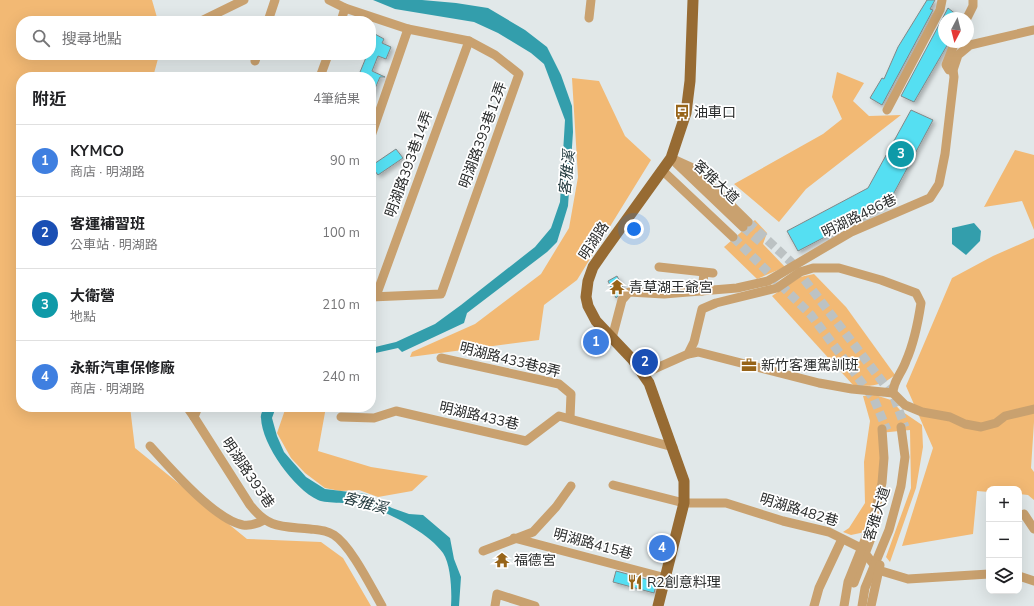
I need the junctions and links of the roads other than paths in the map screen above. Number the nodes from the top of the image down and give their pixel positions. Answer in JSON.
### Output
{"nodes":[{"id":1,"x":244,"y":0,"type":"edge"},
{"id":2,"x":275,"y":0,"type":"edge"},
{"id":3,"x":329,"y":0,"type":"edge"},
{"id":4,"x":591,"y":0,"type":"edge"},
{"id":5,"x":693,"y":0,"type":"edge"},
{"id":6,"x":942,"y":0,"type":"edge"},
{"id":7,"x":973,"y":0,"type":"edge"},
{"id":8,"x":345,"y":8,"type":"junction"},
{"id":9,"x":970,"y":12,"type":"edge"},
{"id":10,"x":212,"y":16,"type":"edge"},
{"id":11,"x":270,"y":16,"type":"edge"},
{"id":12,"x":343,"y":16,"type":"edge"},
{"id":13,"x":369,"y":16,"type":"edge"},
{"id":14,"x":376,"y":18,"type":"edge"},
{"id":15,"x":589,"y":18,"type":"dead end"},
{"id":16,"x":408,"y":29,"type":"junction"},
{"id":17,"x":1034,"y":30,"type":"edge"},
{"id":18,"x":468,"y":41,"type":"junction"},
{"id":19,"x":953,"y":48,"type":"edge"},
{"id":20,"x":326,"y":60,"type":"edge"},
{"id":21,"x":953,"y":70,"type":"junction"},
{"id":22,"x":322,"y":72,"type":"edge"},
{"id":23,"x":887,"y":110,"type":"dead end"},
{"id":24,"x":376,"y":122,"type":"edge"},
{"id":25,"x":671,"y":158,"type":"junction"},
{"id":26,"x":663,"y":171,"type":"junction"},
{"id":27,"x":745,"y":224,"type":"tunnel mouth"},
{"id":28,"x":731,"y":238,"type":"tunnel mouth"},
{"id":29,"x":659,"y":267,"type":"dead end"},
{"id":30,"x":376,"y":291,"type":"edge"},
{"id":31,"x":702,"y":291,"type":"junction"},
{"id":32,"x":376,"y":296,"type":"edge"},
{"id":33,"x":612,"y":338,"type":"junction"},
{"id":34,"x":688,"y":354,"type":"junction"},
{"id":35,"x":441,"y":358,"type":"dead end"},
{"id":36,"x":643,"y":374,"type":"junction"},
{"id":37,"x":893,"y":393,"type":"junction"},
{"id":38,"x":1034,"y":408,"type":"edge"},
{"id":39,"x":190,"y":412,"type":"edge"},
{"id":40,"x":196,"y":412,"type":"edge"},
{"id":41,"x":194,"y":417,"type":"junction"},
{"id":42,"x":341,"y":417,"type":"dead end"},
{"id":43,"x":570,"y":418,"type":"junction"},
{"id":44,"x":903,"y":427,"type":"tunnel mouth"},
{"id":45,"x":885,"y":429,"type":"tunnel mouth"},
{"id":46,"x":150,"y":446,"type":"dead end"},
{"id":47,"x":673,"y":447,"type":"junction"},
{"id":48,"x":613,"y":485,"type":"dead end"},
{"id":49,"x":570,"y":486,"type":"dead end"},
{"id":50,"x":684,"y":503,"type":"junction"},
{"id":51,"x":1024,"y":514,"type":"dead end"},
{"id":52,"x":264,"y":520,"type":"junction"},
{"id":53,"x":1034,"y":529,"type":"edge"},
{"id":54,"x":514,"y":538,"type":"junction"},
{"id":55,"x":842,"y":538,"type":"junction"},
{"id":56,"x":483,"y":551,"type":"dead end"},
{"id":57,"x":863,"y":551,"type":"junction"},
{"id":58,"x":876,"y":567,"type":"junction"},
{"id":59,"x":986,"y":574,"type":"edge"},
{"id":60,"x":1022,"y":577,"type":"edge"},
{"id":61,"x":666,"y":578,"type":"junction"},
{"id":62,"x":1034,"y":581,"type":"edge"},
{"id":63,"x":382,"y":606,"type":"edge"},
{"id":64,"x":494,"y":606,"type":"edge"},
{"id":65,"x":535,"y":606,"type":"edge"},
{"id":66,"x":658,"y":606,"type":"edge"},
{"id":67,"x":814,"y":606,"type":"edge"},
{"id":68,"x":844,"y":606,"type":"edge"},
{"id":69,"x":849,"y":606,"type":"edge"},
{"id":70,"x":862,"y":606,"type":"edge"},
{"id":71,"x":871,"y":606,"type":"edge"}],
"edges":[{"from":1,"to":10,"type":"street"},
{"from":2,"to":11,"type":"street"},
{"from":3,"to":8,"type":"street","name":"明湖路393巷12弄"},
{"from":4,"to":15,"type":"street"},
{"from":5,"to":25,"type":"main road","name":"明湖路"},
{"from":6,"to":23,"type":"street"},
{"from":7,"to":9,"type":"street"},
{"from":8,"to":12,"type":"street"},
{"from":8,"to":13,"type":"street","name":"明湖路393巷12弄"},
{"from":14,"to":16,"type":"street","name":"明湖路393巷12弄"},
{"from":16,"to":18,"type":"street","name":"明湖路393巷12弄"},
{"from":16,"to":24,"type":"street"},
{"from":17,"to":21,"type":"street","name":"明湖路486巷"},
{"from":18,"to":30,"type":"street","name":"明湖路393巷14弄"},
{"from":18,"to":32,"type":"street","name":"明湖路393巷12弄"},
{"from":19,"to":21,"type":"street"},
{"from":20,"to":22,"type":"street"},
{"from":21,"to":31,"type":"street","name":"明湖路486巷"},
{"from":25,"to":26,"type":"main road","name":"明湖路"},
{"from":25,"to":27,"type":"street","name":"客雅大道"},
{"from":26,"to":28,"type":"street","name":"客雅大道"},
{"from":26,"to":33,"type":"main road","name":"明湖路"},
{"from":29,"to":31,"type":"street"},
{"from":31,"to":33,"type":"street","name":"明湖路486巷"},
{"from":33,"to":36,"type":"main road","name":"明湖路"},
{"from":34,"to":36,"type":"street"},
{"from":34,"to":37,"type":"street"},
{"from":34,"to":37,"type":"street"},
{"from":35,"to":43,"type":"street","name":"明湖路433巷8弄"},
{"from":36,"to":47,"type":"main road","name":"明湖路"},
{"from":37,"to":38,"type":"street"},
{"from":39,"to":41,"type":"street","name":"明湖路393巷"},
{"from":40,"to":41,"type":"street"},
{"from":41,"to":52,"type":"street","name":"明湖路393巷"},
{"from":42,"to":43,"type":"street","name":"明湖路433巷"},
{"from":43,"to":47,"type":"street","name":"明湖路433巷"},
{"from":44,"to":58,"type":"street","name":"客雅大道"},
{"from":45,"to":57,"type":"street","name":"客雅大道"},
{"from":46,"to":52,"type":"street"},
{"from":47,"to":50,"type":"main road","name":"明湖路"},
{"from":48,"to":50,"type":"street","name":"明湖路482巷"},
{"from":49,"to":54,"type":"street","name":"明湖路415巷"},
{"from":50,"to":55,"type":"street","name":"明湖路482巷"},
{"from":50,"to":61,"type":"main road","name":"明湖路"},
{"from":51,"to":53,"type":"street"},
{"from":52,"to":63,"type":"street","name":"明湖路393巷"},
{"from":54,"to":56,"type":"street","name":"明湖路415巷"},
{"from":54,"to":61,"type":"street","name":"明湖路415巷"},
{"from":55,"to":57,"type":"street","name":"明湖路482巷"},
{"from":55,"to":67,"type":"street"},
{"from":57,"to":58,"type":"street","name":"明湖路482巷"},
{"from":57,"to":68,"type":"street"},
{"from":57,"to":69,"type":"street","name":"客雅大道"},
{"from":58,"to":59,"type":"street"},
{"from":58,"to":70,"type":"street","name":"客雅大道"},
{"from":58,"to":71,"type":"street"},
{"from":60,"to":62,"type":"street"},
{"from":61,"to":66,"type":"main road","name":"明湖路"},
{"from":64,"to":65,"type":"street"}]}
